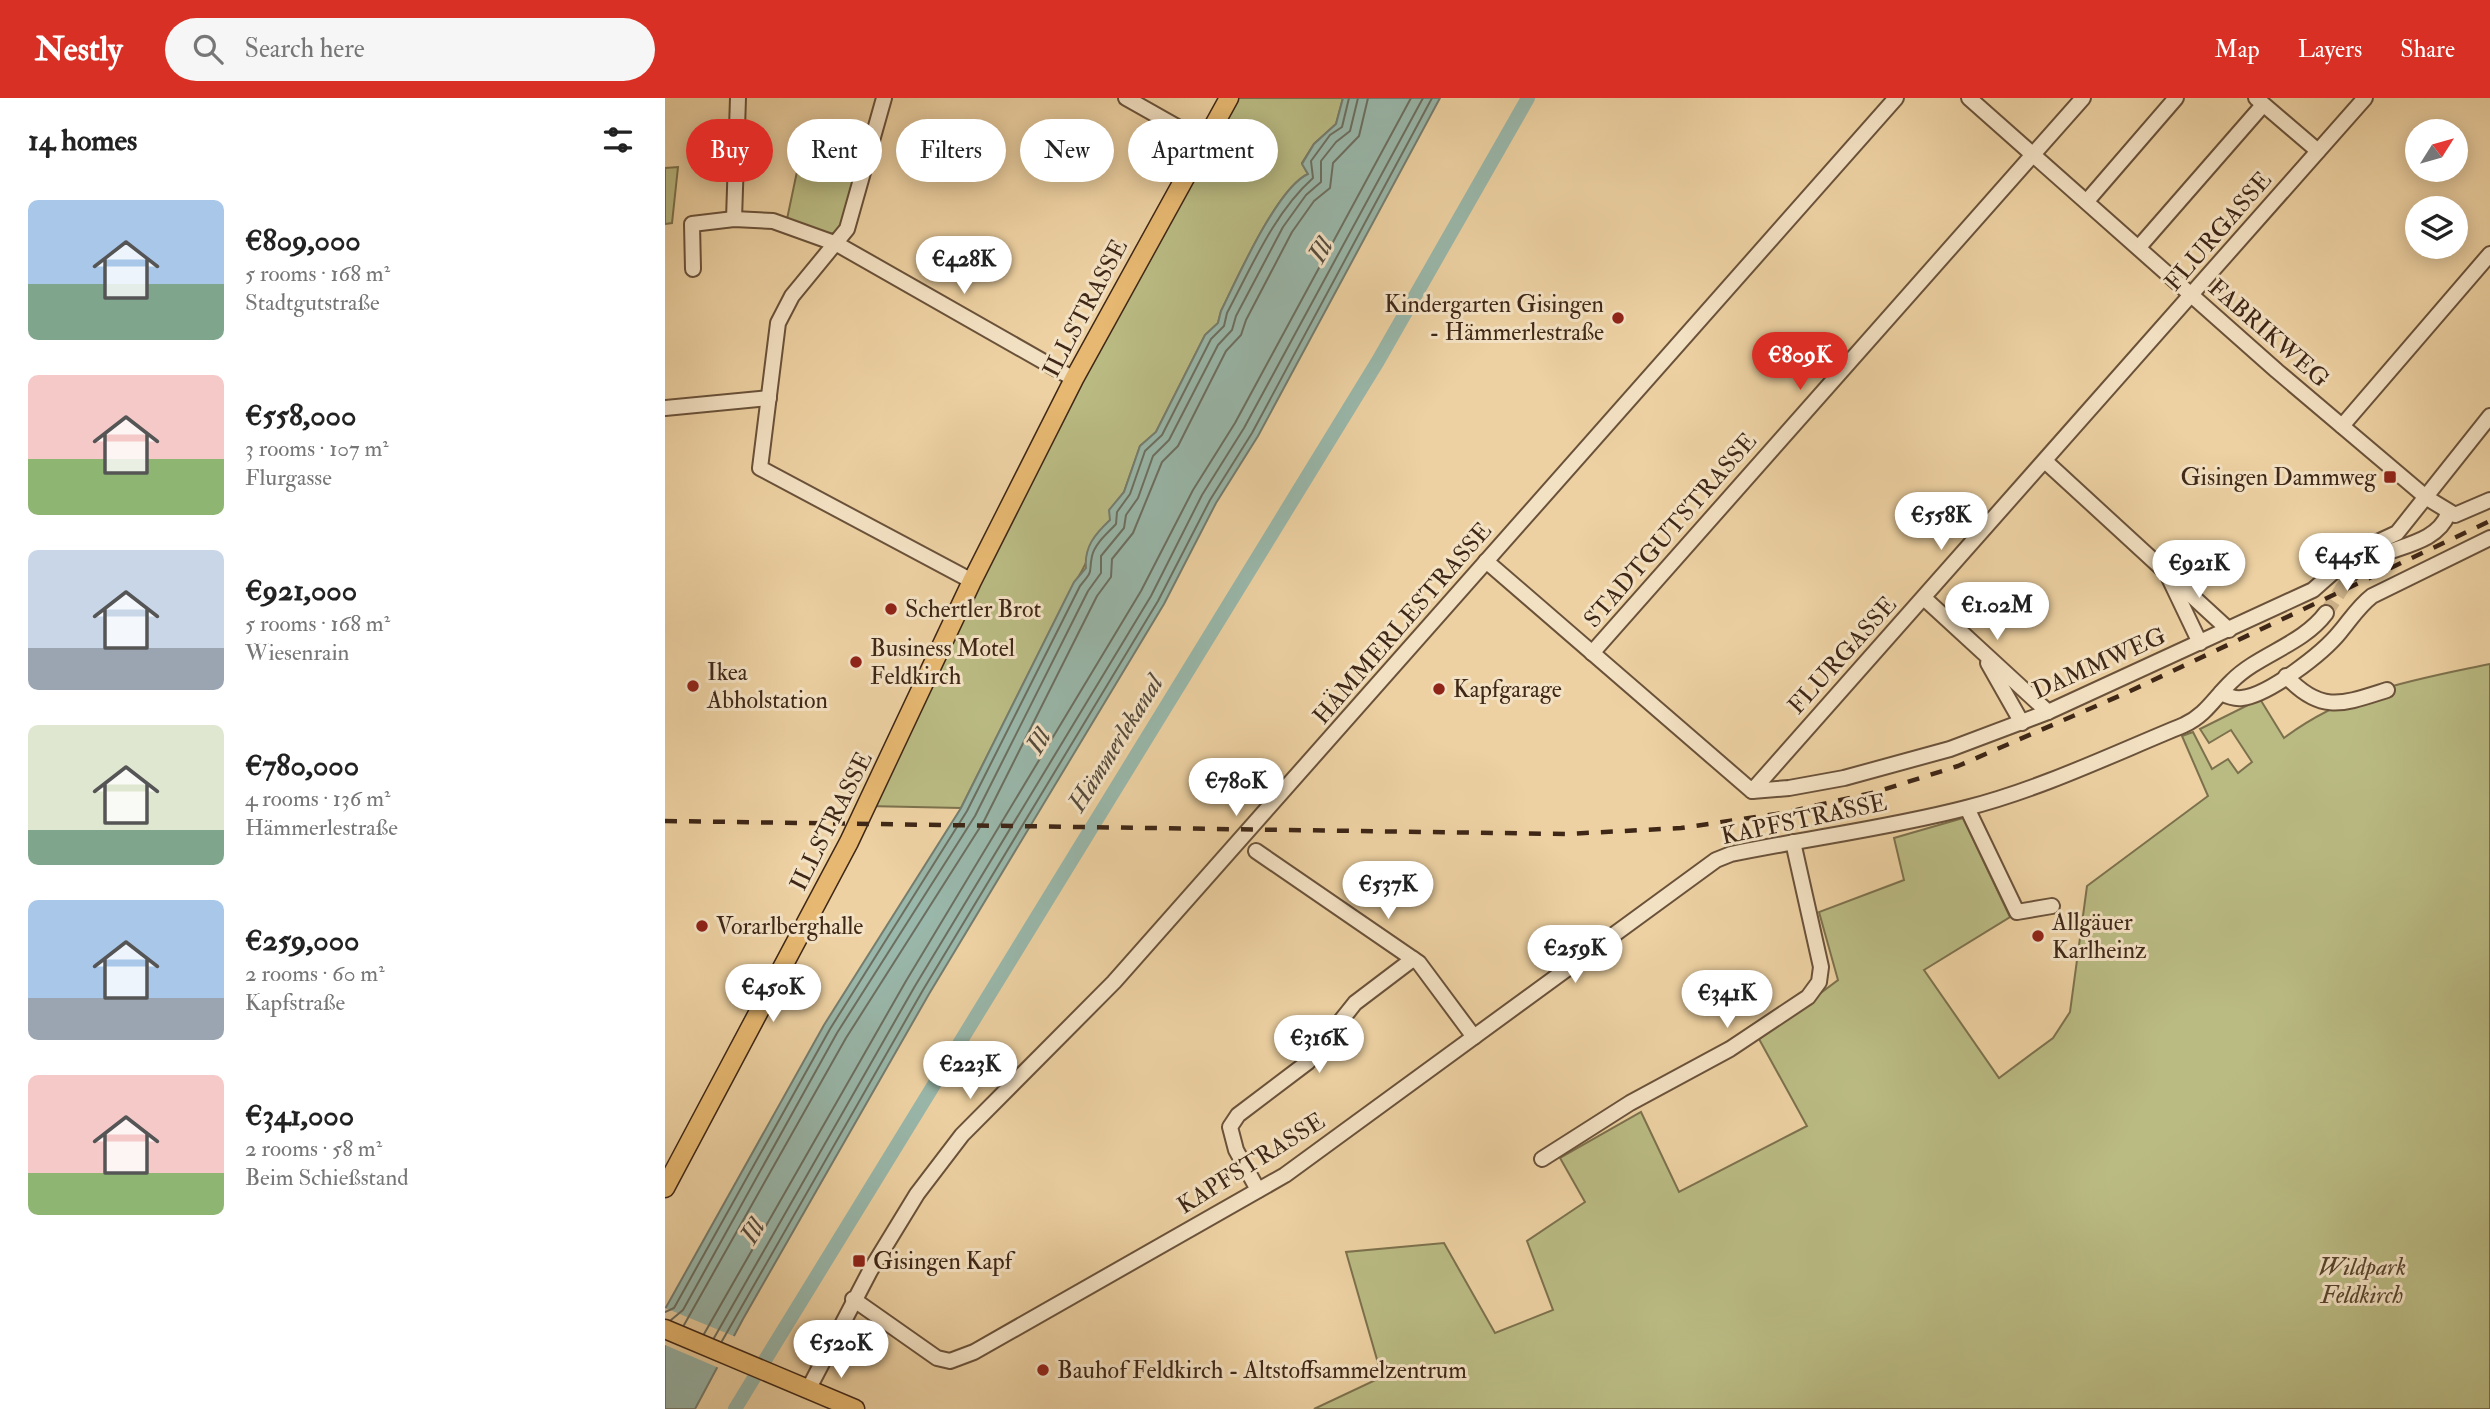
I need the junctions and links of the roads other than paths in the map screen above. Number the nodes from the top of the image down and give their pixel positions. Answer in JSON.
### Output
{"nodes":[{"id":1,"x":738,"y":98,"type":"edge"},
{"id":2,"x":884,"y":98,"type":"edge"},
{"id":3,"x":1126,"y":98,"type":"edge"},
{"id":4,"x":1229,"y":98,"type":"edge"},
{"id":5,"x":1896,"y":98,"type":"edge"},
{"id":6,"x":2083,"y":98,"type":"edge"},
{"id":7,"x":2176,"y":98,"type":"edge"},
{"id":8,"x":2365,"y":98,"type":"edge"},
{"id":9,"x":1979,"y":101,"type":"edge"},
{"id":10,"x":2259,"y":101,"type":"edge"},
{"id":11,"x":1164,"y":119,"type":"edge"},
{"id":12,"x":1218,"y":119,"type":"edge"},
{"id":13,"x":2318,"y":151,"type":"junction"},
{"id":14,"x":2033,"y":155,"type":"junction"},
{"id":15,"x":1183,"y":182,"type":"edge"},
{"id":16,"x":2087,"y":201,"type":"junction"},
{"id":17,"x":734,"y":219,"type":"junction"},
{"id":18,"x":837,"y":244,"type":"junction"},
{"id":19,"x":2139,"y":247,"type":"junction"},
{"id":20,"x":2490,"y":254,"type":"edge"},
{"id":21,"x":693,"y":269,"type":"dead end"},
{"id":22,"x":2191,"y":295,"type":"junction"},
{"id":23,"x":1074,"y":379,"type":"junction"},
{"id":24,"x":769,"y":398,"type":"junction"},
{"id":25,"x":665,"y":408,"type":"edge"},
{"id":26,"x":2490,"y":416,"type":"edge"},
{"id":27,"x":2341,"y":426,"type":"junction"},
{"id":28,"x":2045,"y":461,"type":"junction"},
{"id":29,"x":2427,"y":498,"type":"junction"},
{"id":30,"x":2490,"y":500,"type":"edge"},
{"id":31,"x":2448,"y":514,"type":"junction"},
{"id":32,"x":2490,"y":538,"type":"edge"},
{"id":33,"x":1486,"y":561,"type":"junction"},
{"id":34,"x":2166,"y":572,"type":"junction"},
{"id":35,"x":2352,"y":573,"type":"tunnel mouth"},
{"id":36,"x":972,"y":582,"type":"junction"},
{"id":37,"x":1924,"y":597,"type":"junction"},
{"id":38,"x":2326,"y":613,"type":"tunnel mouth"},
{"id":39,"x":2229,"y":630,"type":"junction"},
{"id":40,"x":2200,"y":643,"type":"junction"},
{"id":41,"x":1980,"y":651,"type":"junction"},
{"id":42,"x":1592,"y":653,"type":"junction"},
{"id":43,"x":2286,"y":676,"type":"junction"},
{"id":44,"x":2387,"y":690,"type":"dead end"},
{"id":45,"x":2221,"y":693,"type":"junction"},
{"id":46,"x":2047,"y":712,"type":"junction"},
{"id":47,"x":2022,"y":723,"type":"junction"},
{"id":48,"x":1752,"y":791,"type":"junction"},
{"id":49,"x":1967,"y":808,"type":"junction"},
{"id":50,"x":1793,"y":842,"type":"junction"},
{"id":51,"x":1256,"y":851,"type":"dead end"},
{"id":52,"x":2052,"y":906,"type":"dead end"},
{"id":53,"x":1413,"y":959,"type":"junction"},
{"id":54,"x":1474,"y":1037,"type":"junction"},
{"id":55,"x":1542,"y":1159,"type":"dead end"},
{"id":56,"x":665,"y":1188,"type":"edge"},
{"id":57,"x":1258,"y":1191,"type":"junction"},
{"id":58,"x":853,"y":1299,"type":"junction"},
{"id":59,"x":665,"y":1329,"type":"edge"},
{"id":60,"x":809,"y":1388,"type":"junction"},
{"id":61,"x":855,"y":1409,"type":"edge"}],
"edges":[{"from":1,"to":17,"type":"street"},
{"from":2,"to":18,"type":"street"},
{"from":3,"to":11,"type":"street"},
{"from":4,"to":12,"type":"main road","name":"ILLSTRASSE"},
{"from":5,"to":33,"type":"street","name":"HÄMMERLESTRASSE"},
{"from":6,"to":14,"type":"street","name":"STADTGUTSTRASSE"},
{"from":7,"to":16,"type":"street"},
{"from":8,"to":13,"type":"street","name":"FLURGASSE"},
{"from":9,"to":14,"type":"street","name":"FABRIKWEG"},
{"from":10,"to":13,"type":"street"},
{"from":10,"to":19,"type":"street"},
{"from":13,"to":22,"type":"street","name":"FLURGASSE"},
{"from":14,"to":16,"type":"street","name":"FABRIKWEG"},
{"from":14,"to":42,"type":"street","name":"STADTGUTSTRASSE"},
{"from":15,"to":23,"type":"main road","name":"ILLSTRASSE"},
{"from":16,"to":19,"type":"street","name":"FABRIKWEG"},
{"from":17,"to":18,"type":"street"},
{"from":17,"to":21,"type":"street"},
{"from":18,"to":23,"type":"street"},
{"from":18,"to":24,"type":"street"},
{"from":19,"to":22,"type":"street","name":"FABRIKWEG"},
{"from":20,"to":27,"type":"street"},
{"from":22,"to":27,"type":"street","name":"FABRIKWEG"},
{"from":22,"to":28,"type":"street","name":"FLURGASSE"},
{"from":23,"to":36,"type":"main road","name":"ILLSTRASSE"},
{"from":24,"to":25,"type":"street"},
{"from":24,"to":36,"type":"street"},
{"from":26,"to":29,"type":"street","name":"DAMMWEG"},
{"from":27,"to":29,"type":"street","name":"FABRIKWEG"},
{"from":28,"to":34,"type":"street"},
{"from":28,"to":37,"type":"street","name":"FLURGASSE"},
{"from":29,"to":31,"type":"street","name":"FABRIKWEG"},
{"from":29,"to":39,"type":"street","name":"DAMMWEG"},
{"from":30,"to":31,"type":"street"},
{"from":31,"to":35,"type":"street"},
{"from":32,"to":43,"type":"street"},
{"from":33,"to":42,"type":"street"},
{"from":33,"to":58,"type":"street","name":"HÄMMERLESTRASSE"},
{"from":34,"to":39,"type":"street"},
{"from":34,"to":40,"type":"street"},
{"from":36,"to":56,"type":"main road","name":"ILLSTRASSE"},
{"from":37,"to":41,"type":"street"},
{"from":37,"to":48,"type":"street","name":"FLURGASSE"},
{"from":38,"to":45,"type":"street","name":"KAPFSTRASSE"},
{"from":39,"to":40,"type":"street","name":"DAMMWEG"},
{"from":40,"to":46,"type":"street","name":"DAMMWEG"},
{"from":41,"to":46,"type":"street"},
{"from":41,"to":47,"type":"street"},
{"from":42,"to":48,"type":"street"},
{"from":43,"to":44,"type":"street"},
{"from":43,"to":45,"type":"street"},
{"from":45,"to":49,"type":"street","name":"KAPFSTRASSE"},
{"from":46,"to":47,"type":"street","name":"DAMMWEG"},
{"from":47,"to":48,"type":"street","name":"DAMMWEG"},
{"from":49,"to":50,"type":"street","name":"KAPFSTRASSE"},
{"from":49,"to":52,"type":"street"},
{"from":50,"to":54,"type":"street","name":"KAPFSTRASSE"},
{"from":50,"to":55,"type":"street"},
{"from":51,"to":53,"type":"street"},
{"from":53,"to":54,"type":"street"},
{"from":53,"to":57,"type":"street"},
{"from":54,"to":57,"type":"street","name":"KAPFSTRASSE"},
{"from":57,"to":58,"type":"street","name":"KAPFSTRASSE"},
{"from":58,"to":60,"type":"street","name":"HÄMMERLESTRASSE"},
{"from":59,"to":60,"type":"main road"},
{"from":60,"to":61,"type":"main road"}]}
